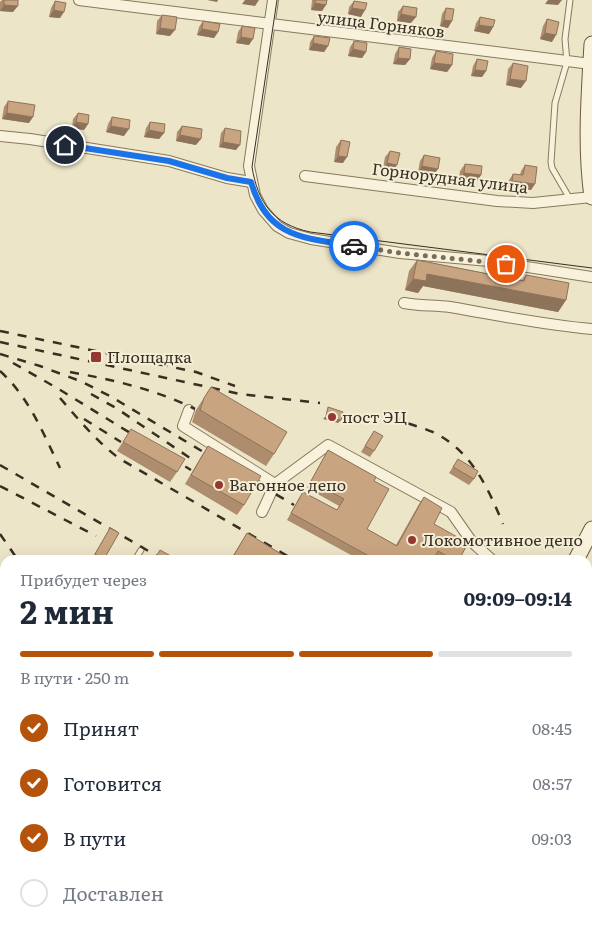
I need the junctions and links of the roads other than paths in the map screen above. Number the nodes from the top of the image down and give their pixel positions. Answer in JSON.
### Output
{"nodes":[{"id":1,"x":79,"y":0,"type":"edge"},
{"id":2,"x":273,"y":0,"type":"edge"},
{"id":3,"x":570,"y":0,"type":"edge"},
{"id":4,"x":269,"y":25,"type":"junction"},
{"id":5,"x":592,"y":44,"type":"edge"},
{"id":6,"x":567,"y":62,"type":"junction"},
{"id":7,"x":591,"y":64,"type":"junction"},
{"id":8,"x":0,"y":136,"type":"edge"},
{"id":9,"x":305,"y":176,"type":"dead end"},
{"id":10,"x":251,"y":182,"type":"junction"},
{"id":11,"x":592,"y":197,"type":"edge"},
{"id":12,"x":570,"y":199,"type":"junction"},
{"id":13,"x":592,"y":277,"type":"edge"},
{"id":14,"x":404,"y":303,"type":"dead end"},
{"id":15,"x":592,"y":329,"type":"edge"},
{"id":16,"x":189,"y":410,"type":"dead end"},
{"id":17,"x":275,"y":484,"type":"junction"},
{"id":18,"x":262,"y":512,"type":"dead end"},
{"id":19,"x":592,"y":529,"type":"edge"},
{"id":20,"x":141,"y":550,"type":"dead end"},
{"id":21,"x":138,"y":555,"type":"edge"},
{"id":22,"x":486,"y":555,"type":"edge"},
{"id":23,"x":579,"y":555,"type":"edge"}],
"edges":[{"from":1,"to":4,"type":"street","name":"улица Горняков"},
{"from":2,"to":4,"type":"street"},
{"from":3,"to":6,"type":"lane"},
{"from":4,"to":6,"type":"street","name":"улица Горняков"},
{"from":4,"to":10,"type":"street"},
{"from":5,"to":7,"type":"street"},
{"from":6,"to":7,"type":"street","name":"улица Горняков"},
{"from":6,"to":12,"type":"lane"},
{"from":7,"to":11,"type":"street"},
{"from":8,"to":10,"type":"street"},
{"from":9,"to":12,"type":"street","name":"Горнорудная улица"},
{"from":10,"to":13,"type":"street"},
{"from":11,"to":12,"type":"street","name":"Горнорудная улица"},
{"from":14,"to":15,"type":"street"},
{"from":16,"to":17,"type":"street"},
{"from":17,"to":18,"type":"street"},
{"from":17,"to":22,"type":"street"},
{"from":19,"to":23,"type":"street"},
{"from":20,"to":21,"type":"lane"}]}
